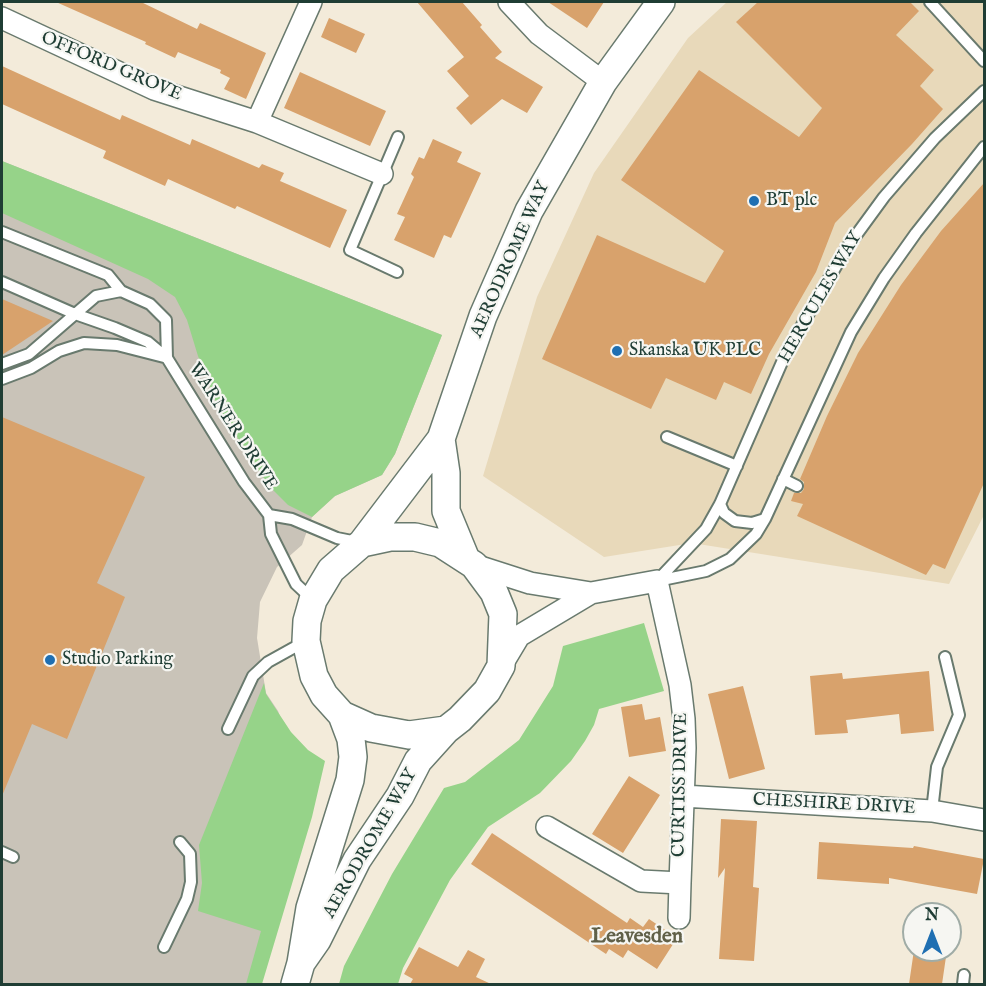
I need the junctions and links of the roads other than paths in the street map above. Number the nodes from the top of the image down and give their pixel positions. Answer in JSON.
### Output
{"nodes":[{"id":1,"x":8,"y":2,"type":"edge"},
{"id":2,"x":311,"y":2,"type":"edge"},
{"id":3,"x":509,"y":2,"type":"edge"},
{"id":4,"x":661,"y":2,"type":"edge"},
{"id":5,"x":930,"y":2,"type":"edge"},
{"id":6,"x":2,"y":17,"type":"edge"},
{"id":7,"x":984,"y":61,"type":"edge"},
{"id":8,"x":603,"y":82,"type":"junction"},
{"id":9,"x":984,"y":91,"type":"edge"},
{"id":10,"x":257,"y":122,"type":"junction"},
{"id":11,"x":398,"y":137,"type":"dead end"},
{"id":12,"x":984,"y":147,"type":"edge"},
{"id":13,"x":382,"y":174,"type":"junction"},
{"id":14,"x":2,"y":232,"type":"edge"},
{"id":15,"x":397,"y":272,"type":"dead end"},
{"id":16,"x":2,"y":282,"type":"edge"},
{"id":17,"x":121,"y":291,"type":"junction"},
{"id":18,"x":75,"y":315,"type":"junction"},
{"id":19,"x":167,"y":358,"type":"junction"},
{"id":20,"x":2,"y":364,"type":"edge"},
{"id":21,"x":2,"y":379,"type":"edge"},
{"id":22,"x":667,"y":438,"type":"dead end"},
{"id":23,"x":441,"y":440,"type":"junction"},
{"id":24,"x":737,"y":466,"type":"junction"},
{"id":25,"x":783,"y":479,"type":"junction"},
{"id":26,"x":797,"y":486,"type":"dead end"},
{"id":27,"x":720,"y":504,"type":"junction"},
{"id":28,"x":269,"y":514,"type":"junction"},
{"id":29,"x":765,"y":519,"type":"junction"},
{"id":30,"x":363,"y":543,"type":"junction"},
{"id":31,"x":470,"y":561,"type":"junction"},
{"id":32,"x":657,"y":581,"type":"junction"},
{"id":33,"x":591,"y":593,"type":"junction"},
{"id":34,"x":313,"y":600,"type":"junction"},
{"id":35,"x":306,"y":641,"type":"junction"},
{"id":36,"x":945,"y":657,"type":"dead end"},
{"id":37,"x":501,"y":666,"type":"junction"},
{"id":38,"x":342,"y":715,"type":"junction"},
{"id":39,"x":228,"y":729,"type":"dead end"},
{"id":40,"x":446,"y":730,"type":"junction"},
{"id":41,"x":683,"y":796,"type":"junction"},
{"id":42,"x":932,"y":810,"type":"junction"},
{"id":43,"x":984,"y":820,"type":"edge"},
{"id":44,"x":547,"y":827,"type":"dead end"},
{"id":45,"x":180,"y":842,"type":"dead end"},
{"id":46,"x":2,"y":852,"type":"edge"},
{"id":47,"x":13,"y":857,"type":"dead end"},
{"id":48,"x":680,"y":883,"type":"junction"},
{"id":49,"x":679,"y":918,"type":"dead end"},
{"id":50,"x":164,"y":947,"type":"dead end"},
{"id":51,"x":298,"y":974,"type":"edge"}],
"edges":[{"from":1,"to":6,"type":"street","name":"OFFORD GROVE"},
{"from":2,"to":10,"type":"street"},
{"from":3,"to":8,"type":"street"},
{"from":4,"to":8,"type":"street","name":"AERODROME WAY"},
{"from":5,"to":7,"type":"lane"},
{"from":6,"to":10,"type":"street","name":"OFFORD GROVE"},
{"from":8,"to":23,"type":"street","name":"AERODROME WAY"},
{"from":9,"to":24,"type":"lane","name":"HERCULES WAY"},
{"from":10,"to":13,"type":"street","name":"OFFORD GROVE"},
{"from":11,"to":13,"type":"lane"},
{"from":12,"to":25,"type":"lane"},
{"from":13,"to":15,"type":"lane"},
{"from":14,"to":17,"type":"lane","name":"WARNER DRIVE"},
{"from":16,"to":18,"type":"lane","name":"WARNER DRIVE"},
{"from":17,"to":18,"type":"lane"},
{"from":17,"to":19,"type":"lane","name":"WARNER DRIVE"},
{"from":18,"to":19,"type":"lane","name":"WARNER DRIVE"},
{"from":18,"to":20,"type":"lane"},
{"from":19,"to":21,"type":"lane"},
{"from":19,"to":28,"type":"lane","name":"WARNER DRIVE"},
{"from":22,"to":24,"type":"lane"},
{"from":23,"to":30,"type":"street","name":"AERODROME WAY"},
{"from":23,"to":31,"type":"street","name":"AERODROME WAY"},
{"from":24,"to":27,"type":"lane","name":"HERCULES WAY"},
{"from":25,"to":26,"type":"lane"},
{"from":25,"to":29,"type":"lane"},
{"from":27,"to":29,"type":"lane"},
{"from":27,"to":32,"type":"lane","name":"HERCULES WAY"},
{"from":28,"to":30,"type":"lane","name":"WARNER DRIVE"},
{"from":28,"to":34,"type":"lane","name":"WARNER DRIVE"},
{"from":29,"to":32,"type":"lane"},
{"from":30,"to":31,"type":"street"},
{"from":30,"to":34,"type":"street"},
{"from":31,"to":33,"type":"street"},
{"from":31,"to":37,"type":"street"},
{"from":32,"to":33,"type":"street"},
{"from":32,"to":41,"type":"street","name":"CURTISS DRIVE"},
{"from":33,"to":37,"type":"street"},
{"from":34,"to":35,"type":"street"},
{"from":35,"to":38,"type":"street"},
{"from":35,"to":39,"type":"lane"},
{"from":36,"to":42,"type":"lane"},
{"from":37,"to":40,"type":"street"},
{"from":38,"to":40,"type":"street"},
{"from":38,"to":51,"type":"street","name":"AERODROME WAY"},
{"from":40,"to":51,"type":"street","name":"AERODROME WAY"},
{"from":41,"to":42,"type":"street","name":"CHESHIRE DRIVE"},
{"from":41,"to":48,"type":"street","name":"CURTISS DRIVE"},
{"from":42,"to":43,"type":"street","name":"CHESHIRE DRIVE"},
{"from":44,"to":48,"type":"street","name":"CURTISS DRIVE"},
{"from":45,"to":50,"type":"lane"},
{"from":46,"to":47,"type":"lane"},
{"from":48,"to":49,"type":"street","name":"CURTISS DRIVE"}]}
